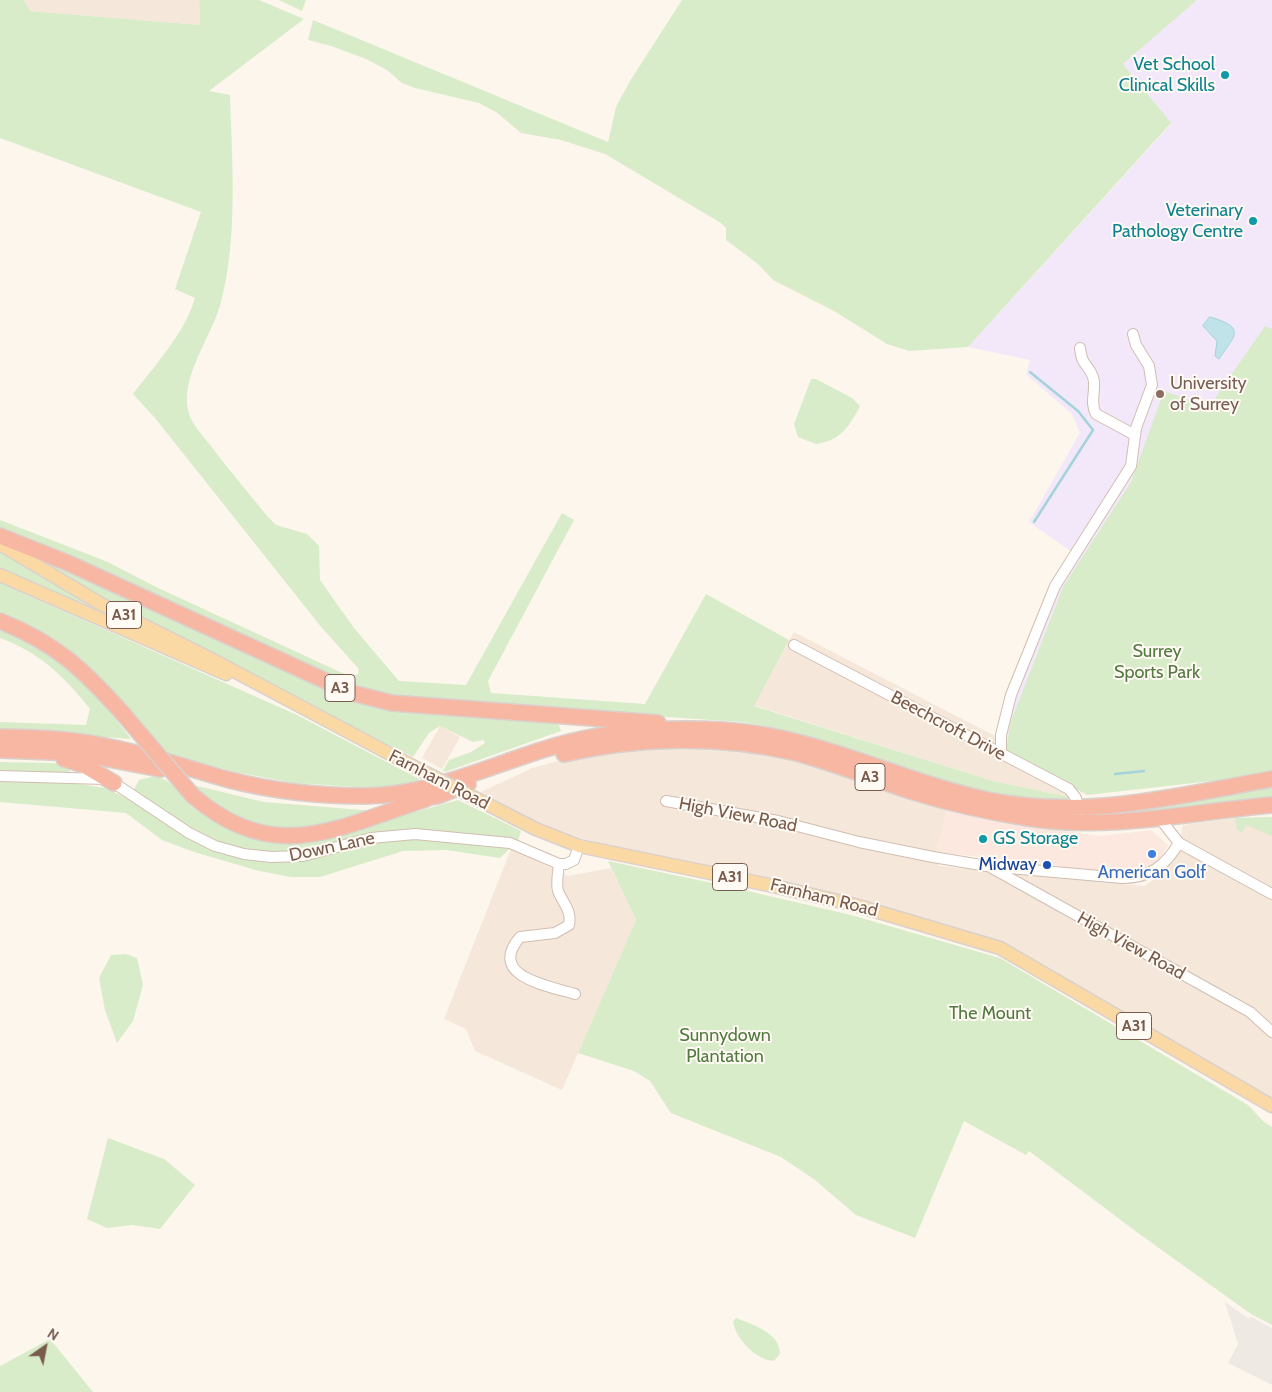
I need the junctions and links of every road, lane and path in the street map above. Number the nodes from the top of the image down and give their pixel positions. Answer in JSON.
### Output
{"nodes":[{"id":1,"x":1134,"y":334,"type":"dead end"},
{"id":2,"x":1080,"y":348,"type":"dead end"},
{"id":3,"x":1135,"y":435,"type":"junction"},
{"id":4,"x":0,"y":536,"type":"edge"},
{"id":5,"x":0,"y":544,"type":"edge"},
{"id":6,"x":0,"y":575,"type":"edge"},
{"id":7,"x":0,"y":620,"type":"edge"},
{"id":8,"x":794,"y":645,"type":"dead end"},
{"id":9,"x":250,"y":681,"type":"junction"},
{"id":10,"x":709,"y":730,"type":"junction"},
{"id":11,"x":0,"y":736,"type":"edge"},
{"id":12,"x":0,"y":751,"type":"edge"},
{"id":13,"x":1001,"y":754,"type":"junction"},
{"id":14,"x":0,"y":776,"type":"edge"},
{"id":15,"x":1272,"y":779,"type":"edge"},
{"id":16,"x":114,"y":783,"type":"junction"},
{"id":17,"x":437,"y":796,"type":"junction"},
{"id":18,"x":666,"y":801,"type":"dead end"},
{"id":19,"x":1272,"y":805,"type":"edge"},
{"id":20,"x":1078,"y":816,"type":"junction"},
{"id":21,"x":1161,"y":820,"type":"junction"},
{"id":22,"x":1179,"y":843,"type":"junction"},
{"id":23,"x":580,"y":846,"type":"junction"},
{"id":24,"x":559,"y":864,"type":"junction"},
{"id":25,"x":987,"y":866,"type":"junction"},
{"id":26,"x":1021,"y":868,"type":"junction"},
{"id":27,"x":1016,"y":882,"type":"junction"},
{"id":28,"x":1272,"y":894,"type":"edge"},
{"id":29,"x":575,"y":994,"type":"dead end"},
{"id":30,"x":1272,"y":1032,"type":"edge"},
{"id":31,"x":1272,"y":1106,"type":"edge"}],
"edges":[{"from":1,"to":3,"type":"street"},
{"from":2,"to":3,"type":"street"},
{"from":3,"to":13,"type":"street"},
{"from":4,"to":10,"type":"highway","number":"A3"},
{"from":5,"to":9,"type":"main road","name":"Farnham Road","number":"A31"},
{"from":6,"to":9,"type":"main road","name":"Farnham Road","number":"A31"},
{"from":7,"to":17,"type":"highway","bridge":true},
{"from":8,"to":13,"type":"street","name":"Beechcroft Drive"},
{"from":9,"to":23,"type":"main road","name":"Farnham Road","number":"A31","bridge":true},
{"from":10,"to":11,"type":"highway","number":"A3"},
{"from":10,"to":20,"type":"highway","number":"A3"},
{"from":12,"to":16,"type":"highway"},
{"from":12,"to":17,"type":"highway","number":"A3"},
{"from":13,"to":20,"type":"street","name":"Beechcroft Drive"},
{"from":14,"to":16,"type":"street","name":"Down Lane"},
{"from":15,"to":20,"type":"highway","number":"A3"},
{"from":16,"to":24,"type":"street","name":"Down Lane"},
{"from":17,"to":20,"type":"highway","number":"A3"},
{"from":18,"to":25,"type":"street","name":"High View Road"},
{"from":19,"to":21,"type":"highway","number":"A3"},
{"from":20,"to":21,"type":"highway","number":"A3"},
{"from":21,"to":22,"type":"street"},
{"from":22,"to":26,"type":"street","name":"High View Road"},
{"from":22,"to":28,"type":"street"},
{"from":23,"to":24,"type":"street"},
{"from":23,"to":31,"type":"main road","name":"Farnham Road","number":"A31"},
{"from":24,"to":29,"type":"street"},
{"from":25,"to":26,"type":"street","name":"High View Road"},
{"from":25,"to":27,"type":"street","name":"High View Road"},
{"from":26,"to":27,"type":"street"},
{"from":27,"to":30,"type":"street","name":"High View Road"}]}
